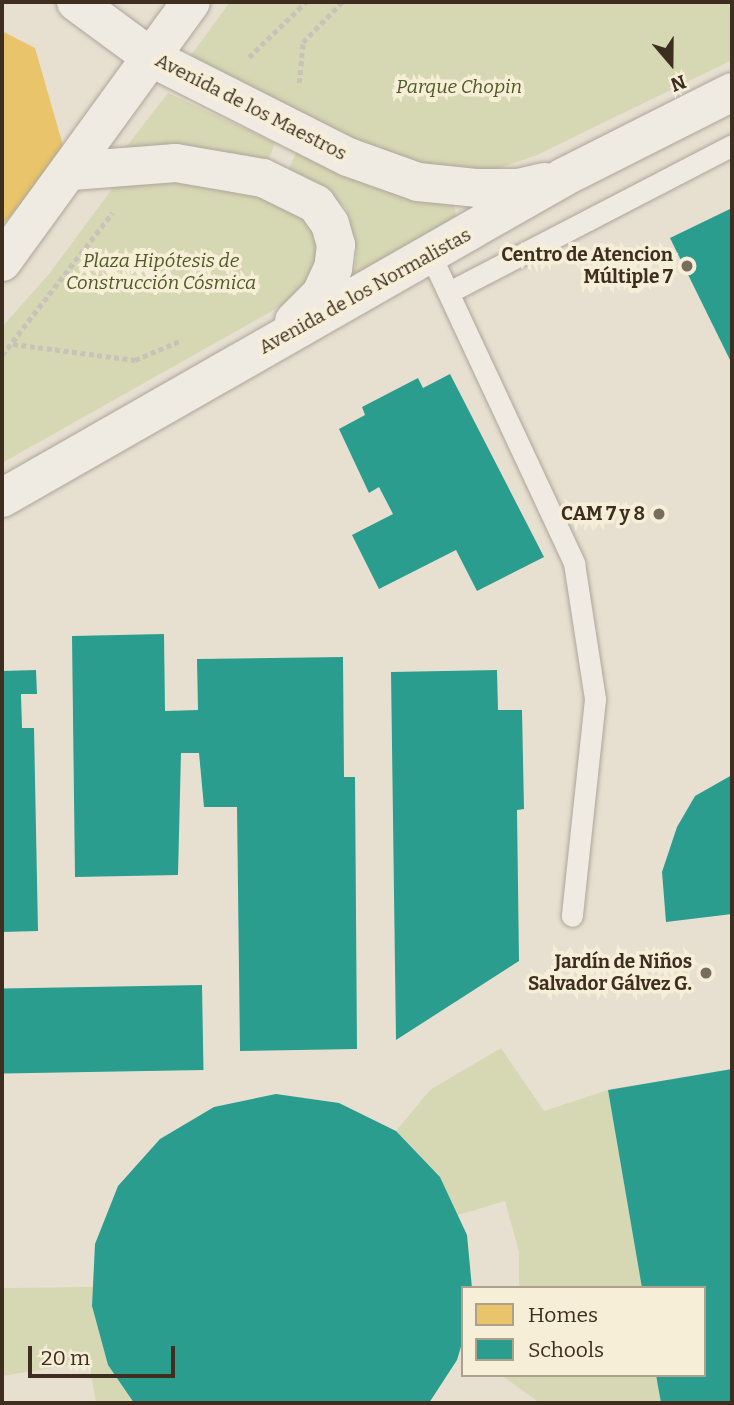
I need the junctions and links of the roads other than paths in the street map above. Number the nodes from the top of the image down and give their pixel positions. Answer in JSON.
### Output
{"nodes":[{"id":1,"x":76,"y":2,"type":"edge"},
{"id":2,"x":191,"y":2,"type":"edge"},
{"id":3,"x":152,"y":58,"type":"junction"},
{"id":4,"x":732,"y":92,"type":"edge"},
{"id":5,"x":732,"y":145,"type":"edge"},
{"id":6,"x":72,"y":171,"type":"junction"},
{"id":7,"x":564,"y":177,"type":"junction"},
{"id":8,"x":431,"y":256,"type":"junction"},
{"id":9,"x":2,"y":262,"type":"edge"},
{"id":10,"x":449,"y":292,"type":"junction"},
{"id":11,"x":273,"y":342,"type":"junction"},
{"id":12,"x":2,"y":498,"type":"edge"},
{"id":13,"x":572,"y":916,"type":"dead end"}],
"edges":[{"from":1,"to":3,"type":"street","name":"Avenida de los Maestros"},
{"from":2,"to":3,"type":"street"},
{"from":3,"to":6,"type":"street"},
{"from":3,"to":7,"type":"street","name":"Avenida de los Maestros"},
{"from":4,"to":7,"type":"street","name":"Avenida de los Normalistas"},
{"from":5,"to":10,"type":"lane"},
{"from":6,"to":9,"type":"street"},
{"from":6,"to":11,"type":"street"},
{"from":7,"to":8,"type":"street","name":"Avenida de los Normalistas"},
{"from":8,"to":10,"type":"lane"},
{"from":8,"to":11,"type":"street","name":"Avenida de los Normalistas"},
{"from":10,"to":13,"type":"lane"},
{"from":11,"to":12,"type":"street","name":"Avenida de los Normalistas"}]}
